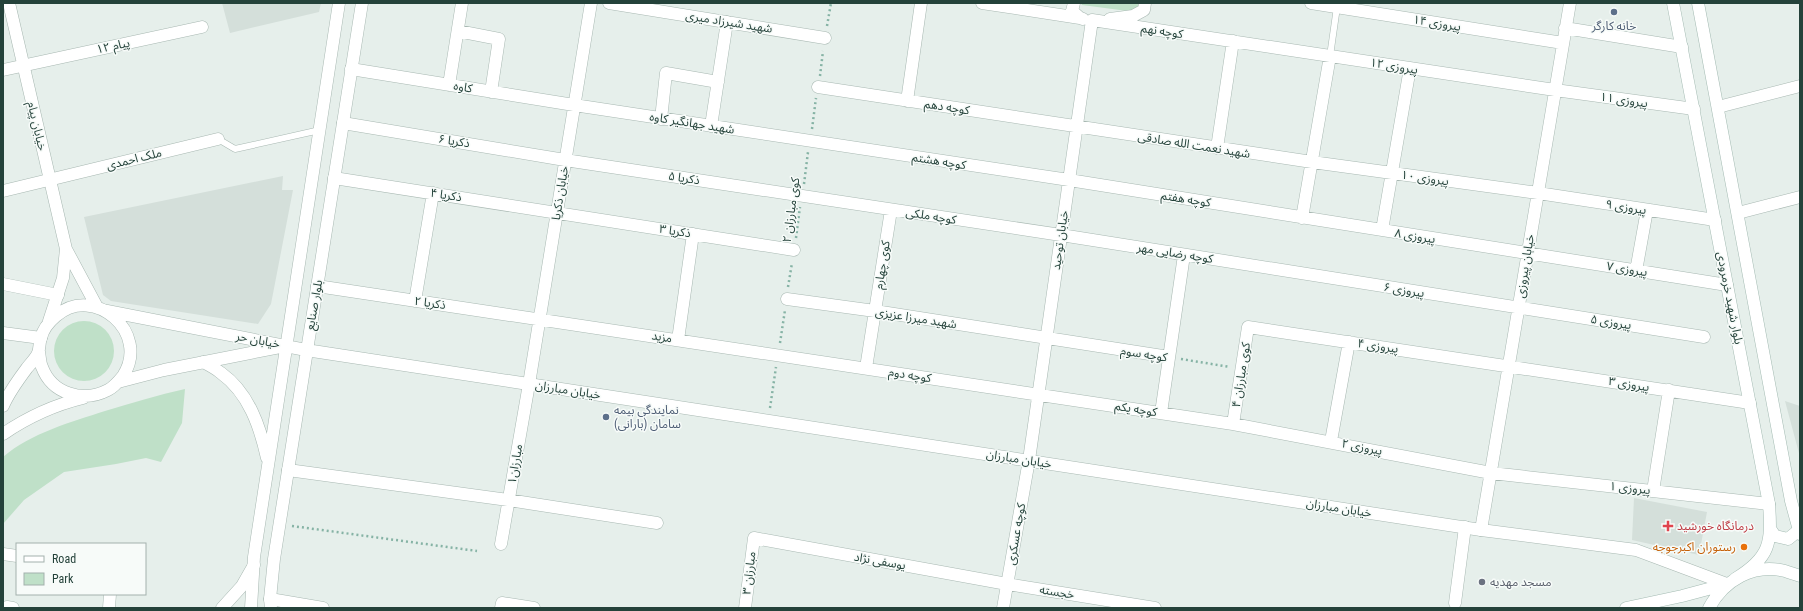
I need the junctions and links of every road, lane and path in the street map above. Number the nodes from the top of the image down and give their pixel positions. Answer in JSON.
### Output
{"nodes":[{"id":1,"x":9,"y":3,"type":"edge"},
{"id":2,"x":339,"y":3,"type":"edge"},
{"id":3,"x":362,"y":3,"type":"edge"},
{"id":4,"x":462,"y":3,"type":"edge"},
{"id":5,"x":591,"y":3,"type":"edge"},
{"id":6,"x":609,"y":3,"type":"edge"},
{"id":7,"x":831,"y":3,"type":"edge"},
{"id":8,"x":921,"y":3,"type":"edge"},
{"id":9,"x":982,"y":3,"type":"edge"},
{"id":10,"x":1074,"y":3,"type":"edge"},
{"id":11,"x":1145,"y":3,"type":"edge"},
{"id":12,"x":1311,"y":3,"type":"edge"},
{"id":13,"x":1570,"y":3,"type":"edge"},
{"id":14,"x":1673,"y":3,"type":"edge"},
{"id":15,"x":1698,"y":3,"type":"edge"},
{"id":16,"x":1337,"y":7,"type":"junction"},
{"id":17,"x":1080,"y":18,"type":"junction"},
{"id":18,"x":1092,"y":20,"type":"junction"},
{"id":19,"x":727,"y":22,"type":"junction"},
{"id":20,"x":202,"y":27,"type":"dead end"},
{"id":21,"x":1565,"y":28,"type":"junction"},
{"id":22,"x":458,"y":31,"type":"junction"},
{"id":23,"x":825,"y":38,"type":"junction"},
{"id":24,"x":1233,"y":41,"type":"junction"},
{"id":25,"x":1563,"y":43,"type":"junction"},
{"id":26,"x":1682,"y":47,"type":"junction"},
{"id":27,"x":1330,"y":56,"type":"junction"},
{"id":28,"x":23,"y":65,"type":"junction"},
{"id":29,"x":1410,"y":68,"type":"junction"},
{"id":30,"x":352,"y":69,"type":"junction"},
{"id":31,"x":3,"y":70,"type":"edge"},
{"id":32,"x":718,"y":82,"type":"junction"},
{"id":33,"x":449,"y":85,"type":"junction"},
{"id":34,"x":1800,"y":86,"type":"edge"},
{"id":35,"x":818,"y":87,"type":"junction"},
{"id":36,"x":1555,"y":90,"type":"junction"},
{"id":37,"x":491,"y":92,"type":"junction"},
{"id":38,"x":907,"y":101,"type":"junction"},
{"id":39,"x":574,"y":105,"type":"junction"},
{"id":40,"x":1718,"y":107,"type":"junction"},
{"id":41,"x":1694,"y":109,"type":"junction"},
{"id":42,"x":661,"y":118,"type":"junction"},
{"id":43,"x":343,"y":123,"type":"junction"},
{"id":44,"x":711,"y":126,"type":"junction"},
{"id":45,"x":1076,"y":127,"type":"junction"},
{"id":46,"x":320,"y":130,"type":"junction"},
{"id":47,"x":218,"y":139,"type":"joint"},
{"id":48,"x":810,"y":141,"type":"junction"},
{"id":49,"x":1217,"y":148,"type":"junction"},
{"id":50,"x":565,"y":160,"type":"junction"},
{"id":51,"x":1312,"y":162,"type":"junction"},
{"id":52,"x":1392,"y":173,"type":"junction"},
{"id":53,"x":334,"y":178,"type":"junction"},
{"id":54,"x":50,"y":179,"type":"junction"},
{"id":55,"x":1069,"y":180,"type":"junction"},
{"id":56,"x":3,"y":191,"type":"edge"},
{"id":57,"x":433,"y":193,"type":"junction"},
{"id":58,"x":1538,"y":193,"type":"junction"},
{"id":59,"x":802,"y":196,"type":"junction"},
{"id":60,"x":1800,"y":197,"type":"edge"},
{"id":61,"x":891,"y":210,"type":"junction"},
{"id":62,"x":1647,"y":210,"type":"junction"},
{"id":63,"x":557,"y":213,"type":"junction"},
{"id":64,"x":1738,"y":213,"type":"junction"},
{"id":65,"x":1302,"y":218,"type":"junction"},
{"id":66,"x":1715,"y":220,"type":"junction"},
{"id":67,"x":1382,"y":230,"type":"junction"},
{"id":68,"x":693,"y":234,"type":"junction"},
{"id":69,"x":1061,"y":235,"type":"junction"},
{"id":70,"x":66,"y":249,"type":"junction"},
{"id":71,"x":794,"y":250,"type":"junction"},
{"id":72,"x":1528,"y":254,"type":"junction"},
{"id":73,"x":1184,"y":255,"type":"junction"},
{"id":74,"x":1636,"y":271,"type":"junction"},
{"id":75,"x":1289,"y":272,"type":"joint"},
{"id":76,"x":3,"y":284,"type":"edge"},
{"id":77,"x":1727,"y":285,"type":"junction"},
{"id":78,"x":317,"y":286,"type":"junction"},
{"id":79,"x":58,"y":295,"type":"junction"},
{"id":80,"x":787,"y":299,"type":"junction"},
{"id":81,"x":415,"y":301,"type":"junction"},
{"id":82,"x":1518,"y":308,"type":"junction"},
{"id":83,"x":102,"y":309,"type":"junction"},
{"id":84,"x":875,"y":311,"type":"junction"},
{"id":85,"x":541,"y":319,"type":"junction"},
{"id":86,"x":48,"y":324,"type":"junction"},
{"id":87,"x":1248,"y":327,"type":"joint"},
{"id":88,"x":3,"y":333,"type":"edge"},
{"id":89,"x":1704,"y":337,"type":"dead end"},
{"id":90,"x":41,"y":338,"type":"junction"},
{"id":91,"x":1046,"y":339,"type":"junction"},
{"id":92,"x":678,"y":340,"type":"junction"},
{"id":93,"x":1350,"y":342,"type":"junction"},
{"id":94,"x":287,"y":346,"type":"junction"},
{"id":95,"x":306,"y":350,"type":"junction"},
{"id":96,"x":39,"y":352,"type":"junction"},
{"id":97,"x":780,"y":355,"type":"junction"},
{"id":98,"x":1169,"y":357,"type":"junction"},
{"id":99,"x":202,"y":362,"type":"junction"},
{"id":100,"x":1509,"y":366,"type":"junction"},
{"id":101,"x":866,"y":368,"type":"junction"},
{"id":102,"x":1242,"y":368,"type":"junction"},
{"id":103,"x":118,"y":382,"type":"junction"},
{"id":104,"x":529,"y":384,"type":"junction"},
{"id":105,"x":1669,"y":390,"type":"junction"},
{"id":106,"x":1038,"y":394,"type":"junction"},
{"id":107,"x":89,"y":397,"type":"junction"},
{"id":108,"x":4,"y":401,"type":"edge"},
{"id":109,"x":1750,"y":403,"type":"junction"},
{"id":110,"x":1160,"y":413,"type":"junction"},
{"id":111,"x":768,"y":420,"type":"junction"},
{"id":112,"x":1234,"y":424,"type":"junction"},
{"id":113,"x":3,"y":434,"type":"edge"},
{"id":114,"x":1331,"y":441,"type":"junction"},
{"id":115,"x":1029,"y":460,"type":"junction"},
{"id":116,"x":269,"y":465,"type":"junction"},
{"id":117,"x":288,"y":470,"type":"junction"},
{"id":118,"x":1491,"y":473,"type":"junction"},
{"id":119,"x":1653,"y":491,"type":"junction"},
{"id":120,"x":508,"y":500,"type":"junction"},
{"id":121,"x":1769,"y":504,"type":"junction"},
{"id":122,"x":657,"y":523,"type":"dead end"},
{"id":123,"x":279,"y":524,"type":"junction"},
{"id":124,"x":1465,"y":527,"type":"junction"},
{"id":125,"x":1481,"y":530,"type":"junction"},
{"id":126,"x":1771,"y":530,"type":"junction"},
{"id":127,"x":1800,"y":532,"type":"edge"},
{"id":128,"x":754,"y":538,"type":"joint"},
{"id":129,"x":501,"y":544,"type":"dead end"},
{"id":130,"x":477,"y":551,"type":"dead end"},
{"id":131,"x":3,"y":554,"type":"edge"},
{"id":132,"x":16,"y":556,"type":"edge"},
{"id":133,"x":254,"y":565,"type":"junction"},
{"id":134,"x":1800,"y":576,"type":"edge"},
{"id":135,"x":1731,"y":581,"type":"junction"},
{"id":136,"x":1007,"y":584,"type":"junction"},
{"id":137,"x":110,"y":595,"type":"edge"},
{"id":138,"x":270,"y":603,"type":"edge"},
{"id":139,"x":1455,"y":603,"type":"dead end"},
{"id":140,"x":501,"y":606,"type":"edge"},
{"id":141,"x":109,"y":608,"type":"edge"},
{"id":142,"x":222,"y":608,"type":"edge"},
{"id":143,"x":251,"y":608,"type":"edge"},
{"id":144,"x":323,"y":608,"type":"edge"},
{"id":145,"x":534,"y":608,"type":"edge"},
{"id":146,"x":745,"y":608,"type":"edge"},
{"id":147,"x":1002,"y":608,"type":"edge"},
{"id":148,"x":1156,"y":608,"type":"edge"},
{"id":149,"x":1626,"y":608,"type":"edge"},
{"id":150,"x":1709,"y":608,"type":"edge"}],
"edges":[{"from":1,"to":28,"type":"street","name":"خیابان پیام"},
{"from":2,"to":46,"type":"street","name":"بلوار صنایع"},
{"from":3,"to":30,"type":"street","name":"بلوار صنایع"},
{"from":4,"to":22,"type":"street"},
{"from":5,"to":39,"type":"street","name":"خیابان ذکریا"},
{"from":6,"to":19,"type":"street","name":"شهید شیرزاد میری"},
{"from":7,"to":23,"type":"path","name":"کوی مبارزان ۲"},
{"from":8,"to":38,"type":"street"},
{"from":9,"to":17,"type":"street"},
{"from":10,"to":17,"type":"street"},
{"from":11,"to":18,"type":"street"},
{"from":12,"to":16,"type":"street","name":"پیروزی ۱۴"},
{"from":13,"to":21,"type":"street","name":"خیابان پیروزی"},
{"from":14,"to":26,"type":"street","name":"بلوار شهید خرمرودی"},
{"from":15,"to":40,"type":"street","name":"بلوار شهید خرمرودی"},
{"from":16,"to":25,"type":"street","name":"پیروزی ۱۴"},
{"from":16,"to":27,"type":"lane"},
{"from":17,"to":18,"type":"street"},
{"from":18,"to":24,"type":"street","name":"کوچه نهم"},
{"from":18,"to":45,"type":"street","name":"خیابان توحید"},
{"from":19,"to":23,"type":"street","name":"شهید شیرزاد میری"},
{"from":19,"to":32,"type":"street"},
{"from":20,"to":28,"type":"street","name":"پیام ۱۲"},
{"from":21,"to":25,"type":"street","name":"خیابان پیروزی"},
{"from":21,"to":26,"type":"street"},
{"from":22,"to":33,"type":"street"},
{"from":22,"to":37,"type":"street"},
{"from":23,"to":35,"type":"path","name":"کوی مبارزان ۲"},
{"from":24,"to":27,"type":"street","name":"پیروزی ۱۲"},
{"from":24,"to":49,"type":"street"},
{"from":25,"to":36,"type":"street","name":"خیابان پیروزی"},
{"from":26,"to":41,"type":"street","name":"بلوار شهید خرمرودی"},
{"from":27,"to":29,"type":"street","name":"پیروزی ۱۲"},
{"from":27,"to":51,"type":"street"},
{"from":28,"to":31,"type":"street","name":"پیام ۱۲"},
{"from":28,"to":54,"type":"street","name":"خیابان پیام"},
{"from":29,"to":36,"type":"street","name":"پیروزی ۱۲"},
{"from":29,"to":52,"type":"street"},
{"from":30,"to":33,"type":"street","name":"کاوه"},
{"from":30,"to":43,"type":"street","name":"بلوار صنایع"},
{"from":32,"to":42,"type":"street"},
{"from":32,"to":44,"type":"street"},
{"from":33,"to":37,"type":"street","name":"کاوه"},
{"from":34,"to":40,"type":"street"},
{"from":35,"to":38,"type":"street","name":"کوچه دهم"},
{"from":35,"to":48,"type":"path","name":"کوی مبارزان ۲"},
{"from":36,"to":41,"type":"street","name":"پیروزی ۱۱"},
{"from":36,"to":58,"type":"street","name":"خیابان پیروزی"},
{"from":37,"to":39,"type":"street","name":"کاوه"},
{"from":38,"to":45,"type":"street","name":"کوچه دهم"},
{"from":39,"to":42,"type":"street","name":"شهید جهانگیر کاوه"},
{"from":39,"to":50,"type":"street","name":"خیابان ذکریا"},
{"from":40,"to":64,"type":"street","name":"بلوار شهید خرمرودی"},
{"from":41,"to":66,"type":"street","name":"بلوار شهید خرمرودی"},
{"from":42,"to":44,"type":"street","name":"شهید جهانگیر کاوه"},
{"from":43,"to":50,"type":"street","name":"ذکریا ۶"},
{"from":43,"to":53,"type":"street","name":"بلوار صنایع"},
{"from":44,"to":48,"type":"street","name":"شهید جهانگیر کاوه"},
{"from":45,"to":49,"type":"street","name":"شهید نعمت الله صادقی"},
{"from":45,"to":55,"type":"street","name":"خیابان توحید"},
{"from":46,"to":47,"type":"lane"},
{"from":46,"to":94,"type":"street","name":"بلوار صنایع"},
{"from":47,"to":54,"type":"street","name":"ملک احمدی"},
{"from":48,"to":55,"type":"street","name":"کوچه هشتم"},
{"from":48,"to":59,"type":"path","name":"کوی مبارزان ۲"},
{"from":49,"to":51,"type":"street","name":"شهید نعمت الله صادقی"},
{"from":50,"to":59,"type":"street","name":"ذکریا ۵"},
{"from":50,"to":63,"type":"street","name":"خیابان ذکریا"},
{"from":51,"to":52,"type":"street","name":"پیروزی ۱۰"},
{"from":51,"to":65,"type":"street"},
{"from":52,"to":58,"type":"street","name":"پیروزی ۱۰"},
{"from":52,"to":67,"type":"street"},
{"from":53,"to":57,"type":"street","name":"ذکریا ۴"},
{"from":53,"to":78,"type":"street","name":"بلوار صنایع"},
{"from":54,"to":56,"type":"street","name":"ملک احمدی"},
{"from":54,"to":70,"type":"street","name":"خیابان پیام"},
{"from":55,"to":65,"type":"street","name":"کوچه هفتم"},
{"from":55,"to":69,"type":"street","name":"خیابان توحید"},
{"from":57,"to":63,"type":"street","name":"ذکریا ۴"},
{"from":57,"to":81,"type":"street"},
{"from":58,"to":62,"type":"street","name":"پیروزی ۹"},
{"from":58,"to":72,"type":"street","name":"خیابان پیروزی"},
{"from":59,"to":61,"type":"street","name":"کوچه ملکی"},
{"from":59,"to":71,"type":"path","name":"کوی مبارزان ۲"},
{"from":60,"to":64,"type":"street"},
{"from":61,"to":69,"type":"street","name":"کوچه ملکی"},
{"from":61,"to":84,"type":"street","name":"کوی چهارم"},
{"from":62,"to":66,"type":"street","name":"پیروزی ۹"},
{"from":62,"to":74,"type":"street"},
{"from":63,"to":68,"type":"street","name":"ذکریا ۳"},
{"from":63,"to":85,"type":"street","name":"خیابان ذکریا"},
{"from":64,"to":127,"type":"street","name":"بلوار شهید خرمرودی"},
{"from":65,"to":67,"type":"street","name":"پیروزی ۸"},
{"from":66,"to":77,"type":"street","name":"بلوار شهید خرمرودی"},
{"from":67,"to":72,"type":"street","name":"پیروزی ۸"},
{"from":68,"to":71,"type":"street","name":"ذکریا ۳"},
{"from":68,"to":92,"type":"street"},
{"from":69,"to":73,"type":"street","name":"کوچه رضایی مهر"},
{"from":69,"to":91,"type":"street","name":"خیابان توحید"},
{"from":70,"to":79,"type":"street","name":"خیابان پیام"},
{"from":70,"to":83,"type":"street","name":"خیابان پیام"},
{"from":71,"to":80,"type":"path","name":"کوی مبارزان ۲"},
{"from":72,"to":74,"type":"street","name":"پیروزی ۷"},
{"from":72,"to":82,"type":"street","name":"خیابان پیروزی"},
{"from":73,"to":75,"type":"street","name":"کوچه رضایی مهر"},
{"from":73,"to":98,"type":"street"},
{"from":74,"to":77,"type":"street","name":"پیروزی ۷"},
{"from":75,"to":82,"type":"street","name":"پیروزی ۶"},
{"from":76,"to":79,"type":"street"},
{"from":77,"to":109,"type":"street","name":"بلوار شهید خرمرودی"},
{"from":78,"to":81,"type":"street","name":"ذکریا ۲"},
{"from":78,"to":95,"type":"street","name":"بلوار صنایع"},
{"from":79,"to":86,"type":"street","name":"خیابان پیام"},
{"from":80,"to":84,"type":"street","name":"شهید میرزا عزیزی"},
{"from":80,"to":97,"type":"path","name":"کوی مبارزان ۲"},
{"from":81,"to":85,"type":"street","name":"ذکریا ۲"},
{"from":82,"to":89,"type":"street","name":"پیروزی ۵"},
{"from":82,"to":100,"type":"street","name":"خیابان پیروزی"},
{"from":83,"to":86,"type":"street"},
{"from":83,"to":94,"type":"street","name":"خیابان حر"},
{"from":83,"to":103,"type":"street"},
{"from":84,"to":91,"type":"street","name":"شهید میرزا عزیزی"},
{"from":84,"to":101,"type":"street","name":"کوی چهارم"},
{"from":85,"to":92,"type":"street","name":"مزید"},
{"from":85,"to":104,"type":"street","name":"خیابان ذکریا"},
{"from":86,"to":90,"type":"street"},
{"from":87,"to":93,"type":"street","name":"پیروزی ۴"},
{"from":87,"to":102,"type":"street","name":"کوی مبارزان ۴"},
{"from":88,"to":90,"type":"street"},
{"from":90,"to":96,"type":"street"},
{"from":91,"to":98,"type":"street","name":"کوچه سوم"},
{"from":91,"to":106,"type":"street","name":"خیابان توحید"},
{"from":92,"to":97,"type":"street","name":"مزید"},
{"from":93,"to":100,"type":"street","name":"پیروزی ۴"},
{"from":93,"to":114,"type":"street"},
{"from":94,"to":95,"type":"street","name":"خیابان مبارزان"},
{"from":94,"to":99,"type":"street","name":"خیابان حر"},
{"from":94,"to":116,"type":"street","name":"بلوار صنایع"},
{"from":95,"to":104,"type":"street","name":"خیابان مبارزان"},
{"from":95,"to":117,"type":"street","name":"بلوار صنایع"},
{"from":96,"to":107,"type":"street"},
{"from":96,"to":108,"type":"street"},
{"from":97,"to":101,"type":"street","name":"کوچه دوم"},
{"from":97,"to":111,"type":"path","name":"کوی مبارزان ۲"},
{"from":98,"to":102,"type":"path","name":"کوچه سوم"},
{"from":98,"to":110,"type":"street"},
{"from":99,"to":103,"type":"street","name":"خیابان حر"},
{"from":99,"to":116,"type":"street"},
{"from":100,"to":105,"type":"street","name":"پیروزی ۳"},
{"from":100,"to":118,"type":"street","name":"خیابان پیروزی"},
{"from":101,"to":106,"type":"street","name":"کوچه دوم"},
{"from":102,"to":112,"type":"street","name":"کوی مبارزان ۴"},
{"from":103,"to":107,"type":"street"},
{"from":104,"to":111,"type":"street","name":"خیابان مبارزان"},
{"from":104,"to":120,"type":"street","name":"مبارزان۱"},
{"from":105,"to":109,"type":"street","name":"پیروزی ۳"},
{"from":105,"to":119,"type":"street"},
{"from":106,"to":110,"type":"street","name":"کوچه یکم"},
{"from":106,"to":115,"type":"street","name":"خیابان توحید"},
{"from":107,"to":113,"type":"street"},
{"from":109,"to":121,"type":"street","name":"بلوار شهید خرمرودی"},
{"from":110,"to":112,"type":"street","name":"کوچه یکم"},
{"from":111,"to":115,"type":"street","name":"خیابان مبارزان"},
{"from":112,"to":114,"type":"street","name":"پیروزی ۲"},
{"from":114,"to":118,"type":"street","name":"پیروزی ۲"},
{"from":115,"to":124,"type":"street","name":"خیابان مبارزان"},
{"from":115,"to":136,"type":"street","name":"کوچه عسکری"},
{"from":116,"to":133,"type":"street","name":"بلوار صنایع"},
{"from":117,"to":120,"type":"street"},
{"from":117,"to":123,"type":"street","name":"بلوار صنایع"},
{"from":118,"to":119,"type":"street","name":"پیروزی ۱"},
{"from":118,"to":125,"type":"street","name":"خیابان پیروزی"},
{"from":119,"to":121,"type":"street","name":"پیروزی ۱"},
{"from":120,"to":122,"type":"street"},
{"from":120,"to":129,"type":"street","name":"مبارزان۱"},
{"from":121,"to":126,"type":"street","name":"بلوار شهید خرمرودی"},
{"from":123,"to":130,"type":"path"},
{"from":123,"to":138,"type":"street","name":"بلوار صنایع"},
{"from":124,"to":125,"type":"street","name":"خیابان مبارزان"},
{"from":124,"to":139,"type":"street"},
{"from":125,"to":135,"type":"street","name":"خیابان مبارزان"},
{"from":126,"to":127,"type":"street"},
{"from":126,"to":135,"type":"street","name":"بلوار شهید خرمرودی"},
{"from":128,"to":136,"type":"street","name":"یوسفی نژاد"},
{"from":128,"to":146,"type":"street","name":"مبارزان ۳"},
{"from":131,"to":132,"type":"street"},
{"from":133,"to":142,"type":"street"},
{"from":133,"to":143,"type":"street","name":"بلوار صنایع"},
{"from":134,"to":135,"type":"street"},
{"from":135,"to":149,"type":"street"},
{"from":135,"to":150,"type":"street"},
{"from":136,"to":147,"type":"street","name":"کوچه عسکری"},
{"from":136,"to":148,"type":"street","name":"خجسته"},
{"from":137,"to":141,"type":"street"},
{"from":138,"to":144,"type":"street"},
{"from":140,"to":145,"type":"street"}]}
